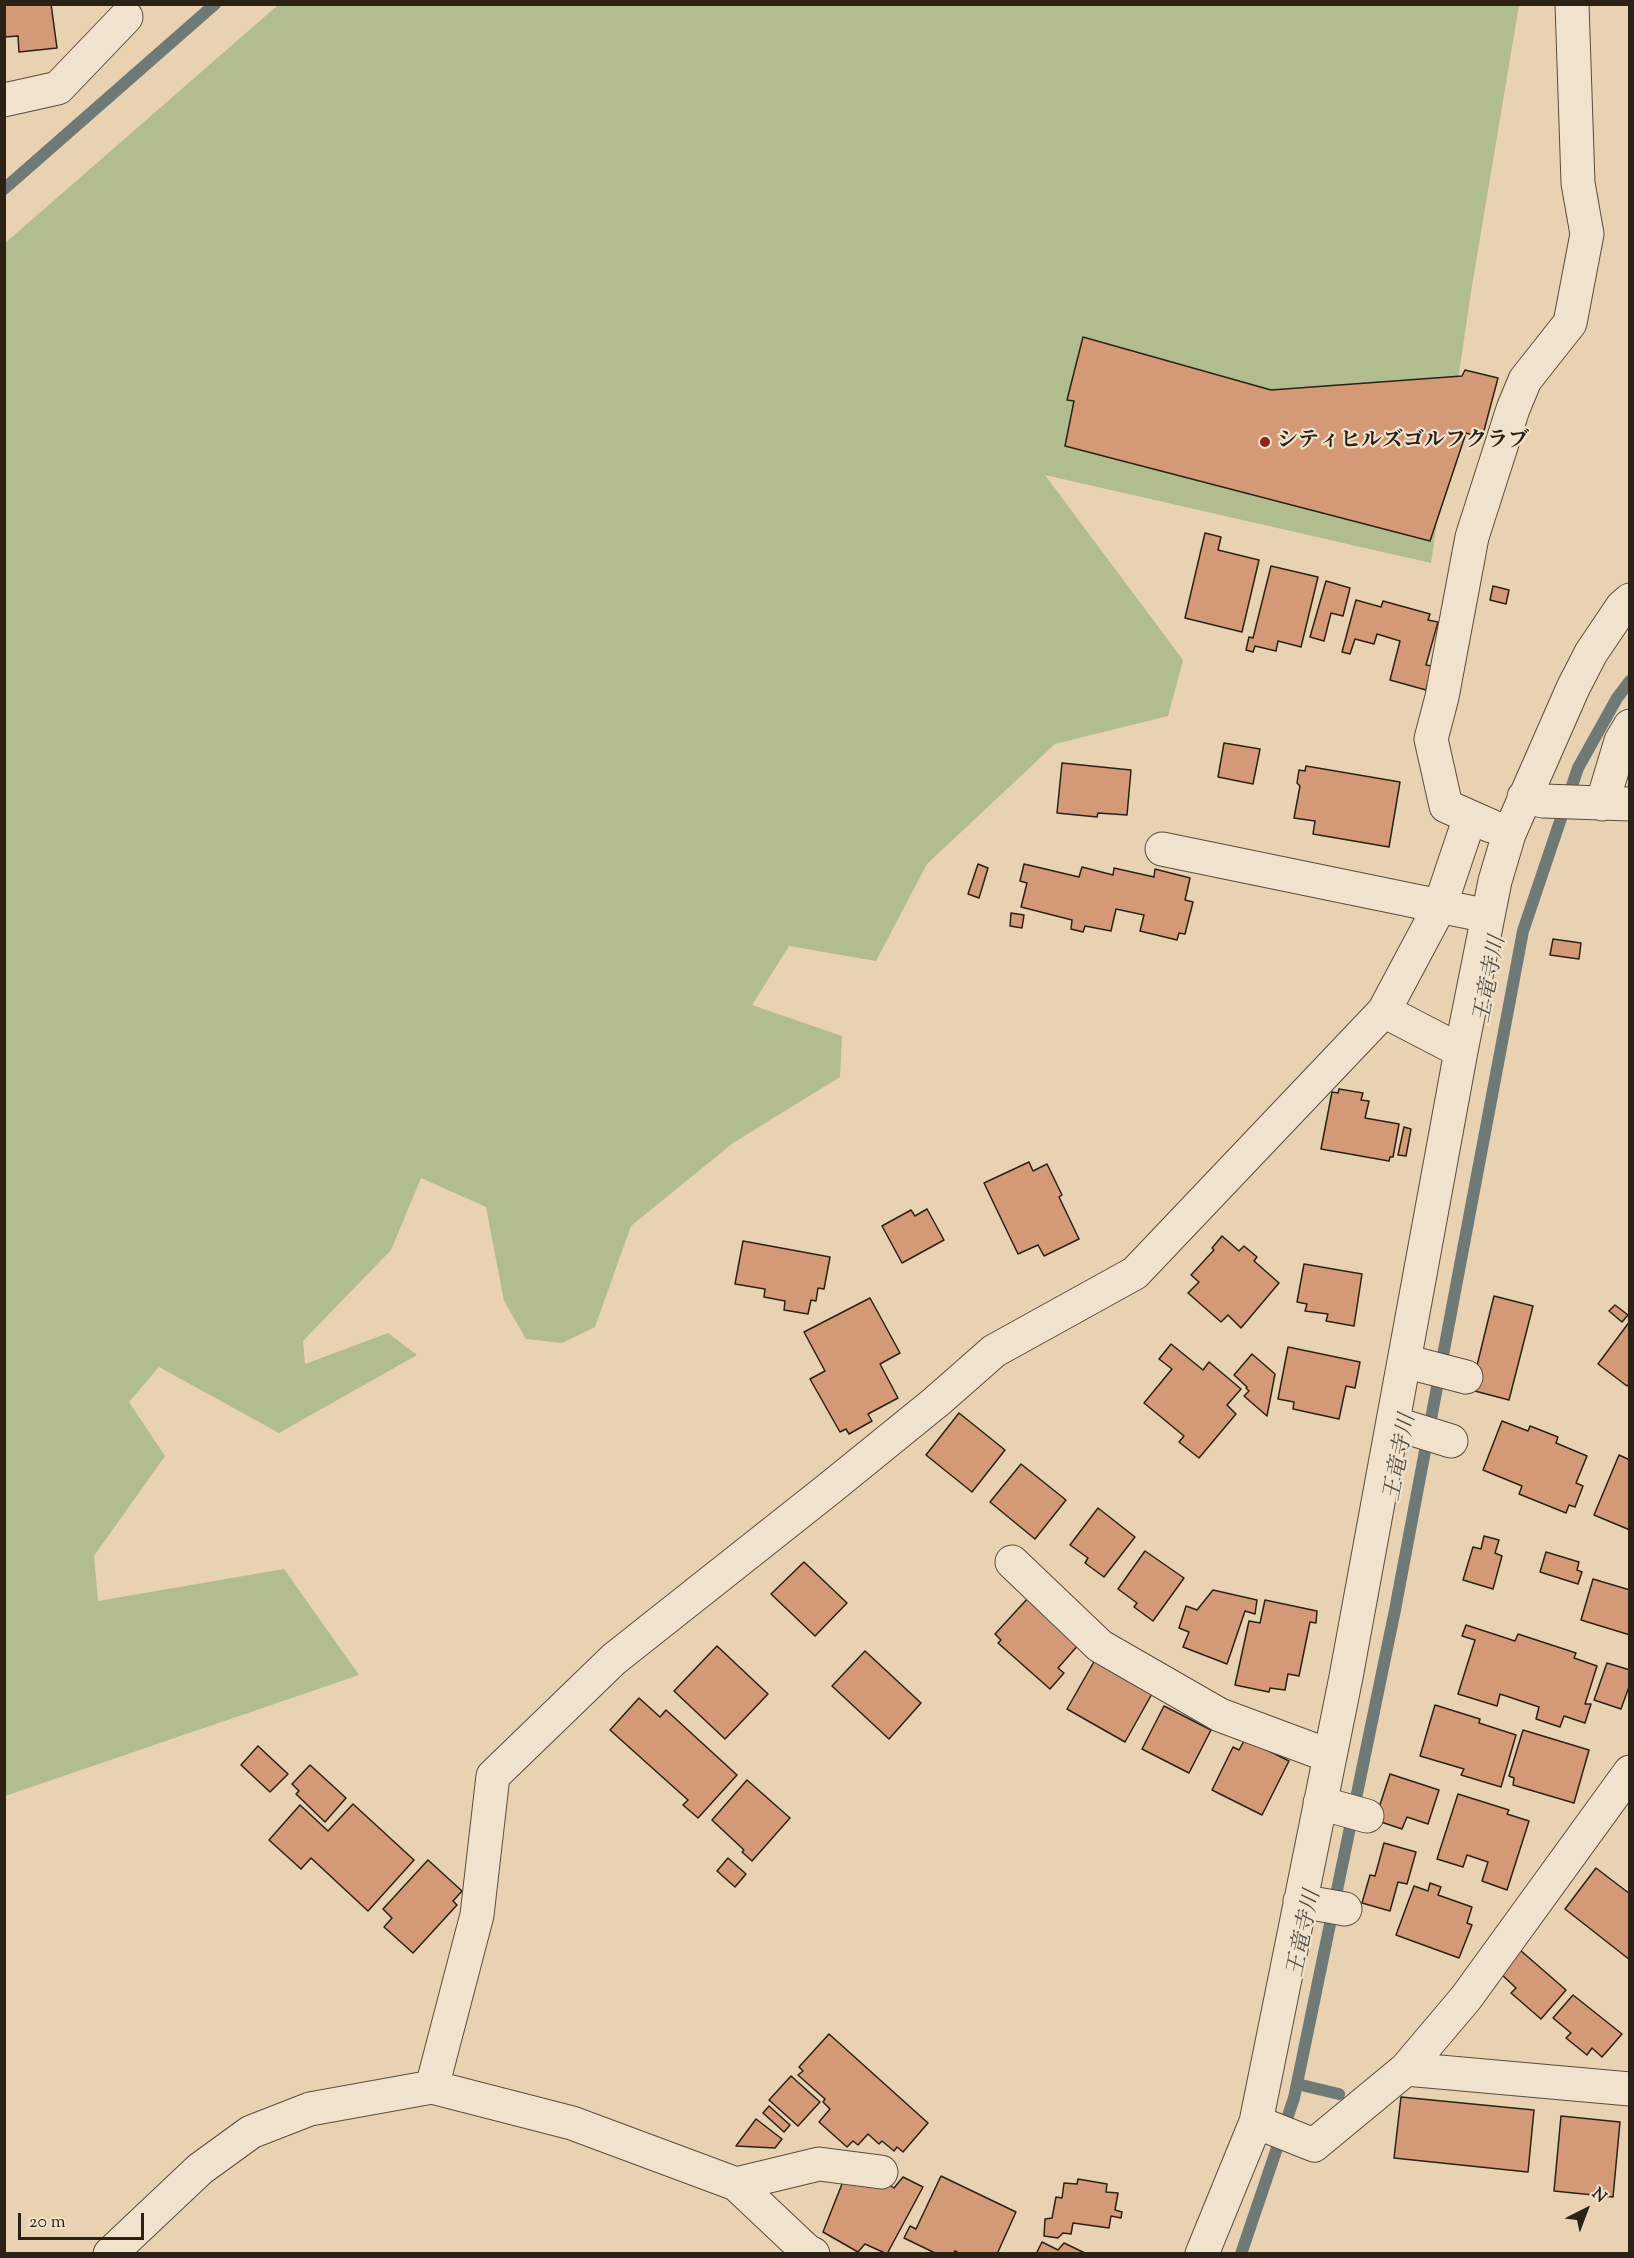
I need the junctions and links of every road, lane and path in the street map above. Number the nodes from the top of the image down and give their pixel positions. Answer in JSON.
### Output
{"nodes":[{"id":1,"x":1572,"y":4,"type":"edge"},
{"id":2,"x":126,"y":17,"type":"dead end"},
{"id":3,"x":4,"y":100,"type":"edge"},
{"id":4,"x":1629,"y":600,"type":"edge"},
{"id":5,"x":1629,"y":726,"type":"edge"},
{"id":6,"x":1534,"y":799,"type":"junction"},
{"id":7,"x":1604,"y":804,"type":"edge"},
{"id":8,"x":1470,"y":817,"type":"junction"},
{"id":9,"x":1509,"y":834,"type":"junction"},
{"id":10,"x":1162,"y":849,"type":"dead end"},
{"id":11,"x":1440,"y":906,"type":"junction"},
{"id":12,"x":1488,"y":916,"type":"junction"},
{"id":13,"x":1384,"y":1011,"type":"junction"},
{"id":14,"x":1461,"y":1051,"type":"junction"},
{"id":15,"x":1012,"y":1562,"type":"dead end"},
{"id":16,"x":1330,"y":1755,"type":"junction"},
{"id":17,"x":1629,"y":1772,"type":"edge"},
{"id":18,"x":1406,"y":2068,"type":"junction"},
{"id":19,"x":432,"y":2087,"type":"junction"},
{"id":20,"x":1629,"y":2089,"type":"edge"},
{"id":21,"x":1262,"y":2125,"type":"junction"},
{"id":22,"x":881,"y":2172,"type":"dead end"},
{"id":23,"x":736,"y":2184,"type":"junction"},
{"id":24,"x":110,"y":2253,"type":"edge"},
{"id":25,"x":813,"y":2253,"type":"edge"},
{"id":26,"x":1202,"y":2253,"type":"edge"}],
"edges":[{"from":1,"to":8,"type":"street"},
{"from":2,"to":3,"type":"street"},
{"from":4,"to":6,"type":"street"},
{"from":5,"to":7,"type":"street"},
{"from":6,"to":7,"type":"street"},
{"from":6,"to":9,"type":"street"},
{"from":8,"to":9,"type":"street"},
{"from":8,"to":11,"type":"street"},
{"from":9,"to":12,"type":"street"},
{"from":10,"to":11,"type":"street"},
{"from":11,"to":12,"type":"street"},
{"from":11,"to":13,"type":"street"},
{"from":12,"to":14,"type":"street"},
{"from":13,"to":14,"type":"street"},
{"from":13,"to":19,"type":"street"},
{"from":14,"to":16,"type":"street"},
{"from":15,"to":16,"type":"street"},
{"from":16,"to":21,"type":"street"},
{"from":17,"to":18,"type":"street"},
{"from":18,"to":20,"type":"street"},
{"from":18,"to":21,"type":"street"},
{"from":19,"to":23,"type":"street"},
{"from":19,"to":24,"type":"street"},
{"from":21,"to":26,"type":"street"},
{"from":22,"to":23,"type":"street"},
{"from":23,"to":25,"type":"street"}]}
